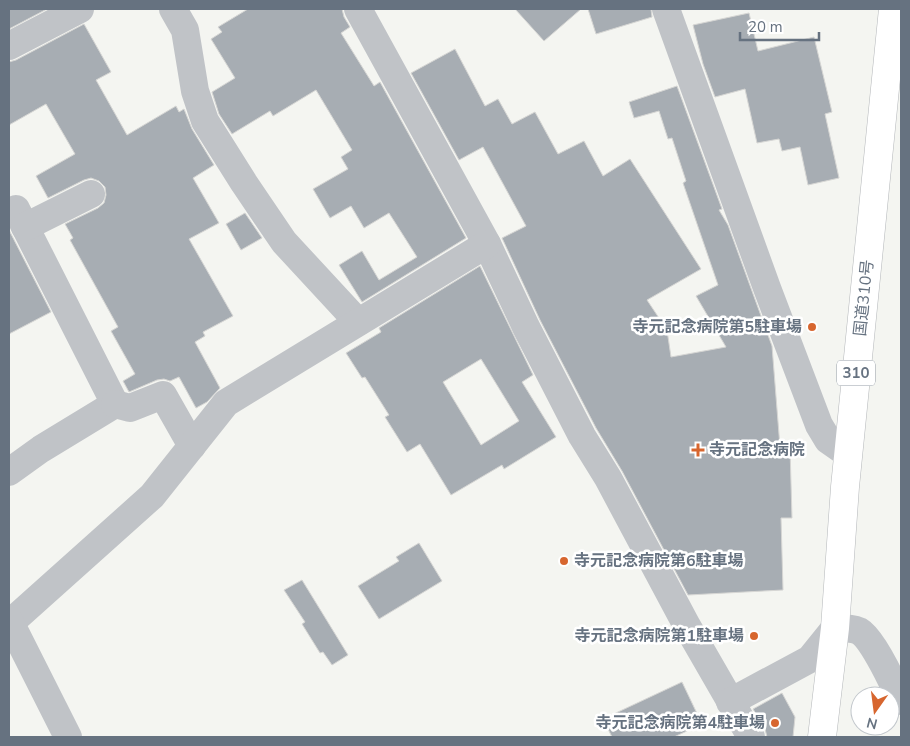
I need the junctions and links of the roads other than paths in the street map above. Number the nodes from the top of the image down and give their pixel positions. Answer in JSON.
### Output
{"nodes":[{"id":1,"x":80,"y":9,"type":"edge"},
{"id":2,"x":173,"y":9,"type":"edge"},
{"id":3,"x":358,"y":9,"type":"edge"},
{"id":4,"x":666,"y":9,"type":"edge"},
{"id":5,"x":893,"y":9,"type":"edge"},
{"id":6,"x":9,"y":46,"type":"edge"},
{"id":7,"x":91,"y":194,"type":"dead end"},
{"id":8,"x":17,"y":220,"type":"edge"},
{"id":9,"x":487,"y":244,"type":"junction"},
{"id":10,"x":358,"y":322,"type":"junction"},
{"id":11,"x":115,"y":404,"type":"junction"},
{"id":12,"x":192,"y":446,"type":"junction"},
{"id":13,"x":848,"y":454,"type":"junction"},
{"id":14,"x":9,"y":472,"type":"edge"},
{"id":15,"x":9,"y":623,"type":"edge"},
{"id":16,"x":836,"y":628,"type":"junction"},
{"id":17,"x":898,"y":686,"type":"edge"},
{"id":18,"x":730,"y":702,"type":"junction"},
{"id":19,"x":68,"y":737,"type":"edge"},
{"id":20,"x":751,"y":737,"type":"edge"},
{"id":21,"x":822,"y":737,"type":"edge"}],
"edges":[{"from":1,"to":6,"type":"street"},
{"from":2,"to":10,"type":"street"},
{"from":3,"to":9,"type":"street"},
{"from":4,"to":13,"type":"street"},
{"from":5,"to":13,"type":"highway","name":"国道310号","number":"310"},
{"from":7,"to":8,"type":"street"},
{"from":8,"to":11,"type":"street"},
{"from":9,"to":10,"type":"street"},
{"from":9,"to":18,"type":"street"},
{"from":10,"to":12,"type":"street"},
{"from":11,"to":12,"type":"street"},
{"from":11,"to":14,"type":"street"},
{"from":12,"to":15,"type":"street"},
{"from":13,"to":16,"type":"highway","name":"国道310号","number":"310"},
{"from":15,"to":19,"type":"street"},
{"from":16,"to":17,"type":"street"},
{"from":16,"to":18,"type":"street"},
{"from":16,"to":21,"type":"highway","name":"国道310号","number":"310"},
{"from":18,"to":20,"type":"street"}]}
